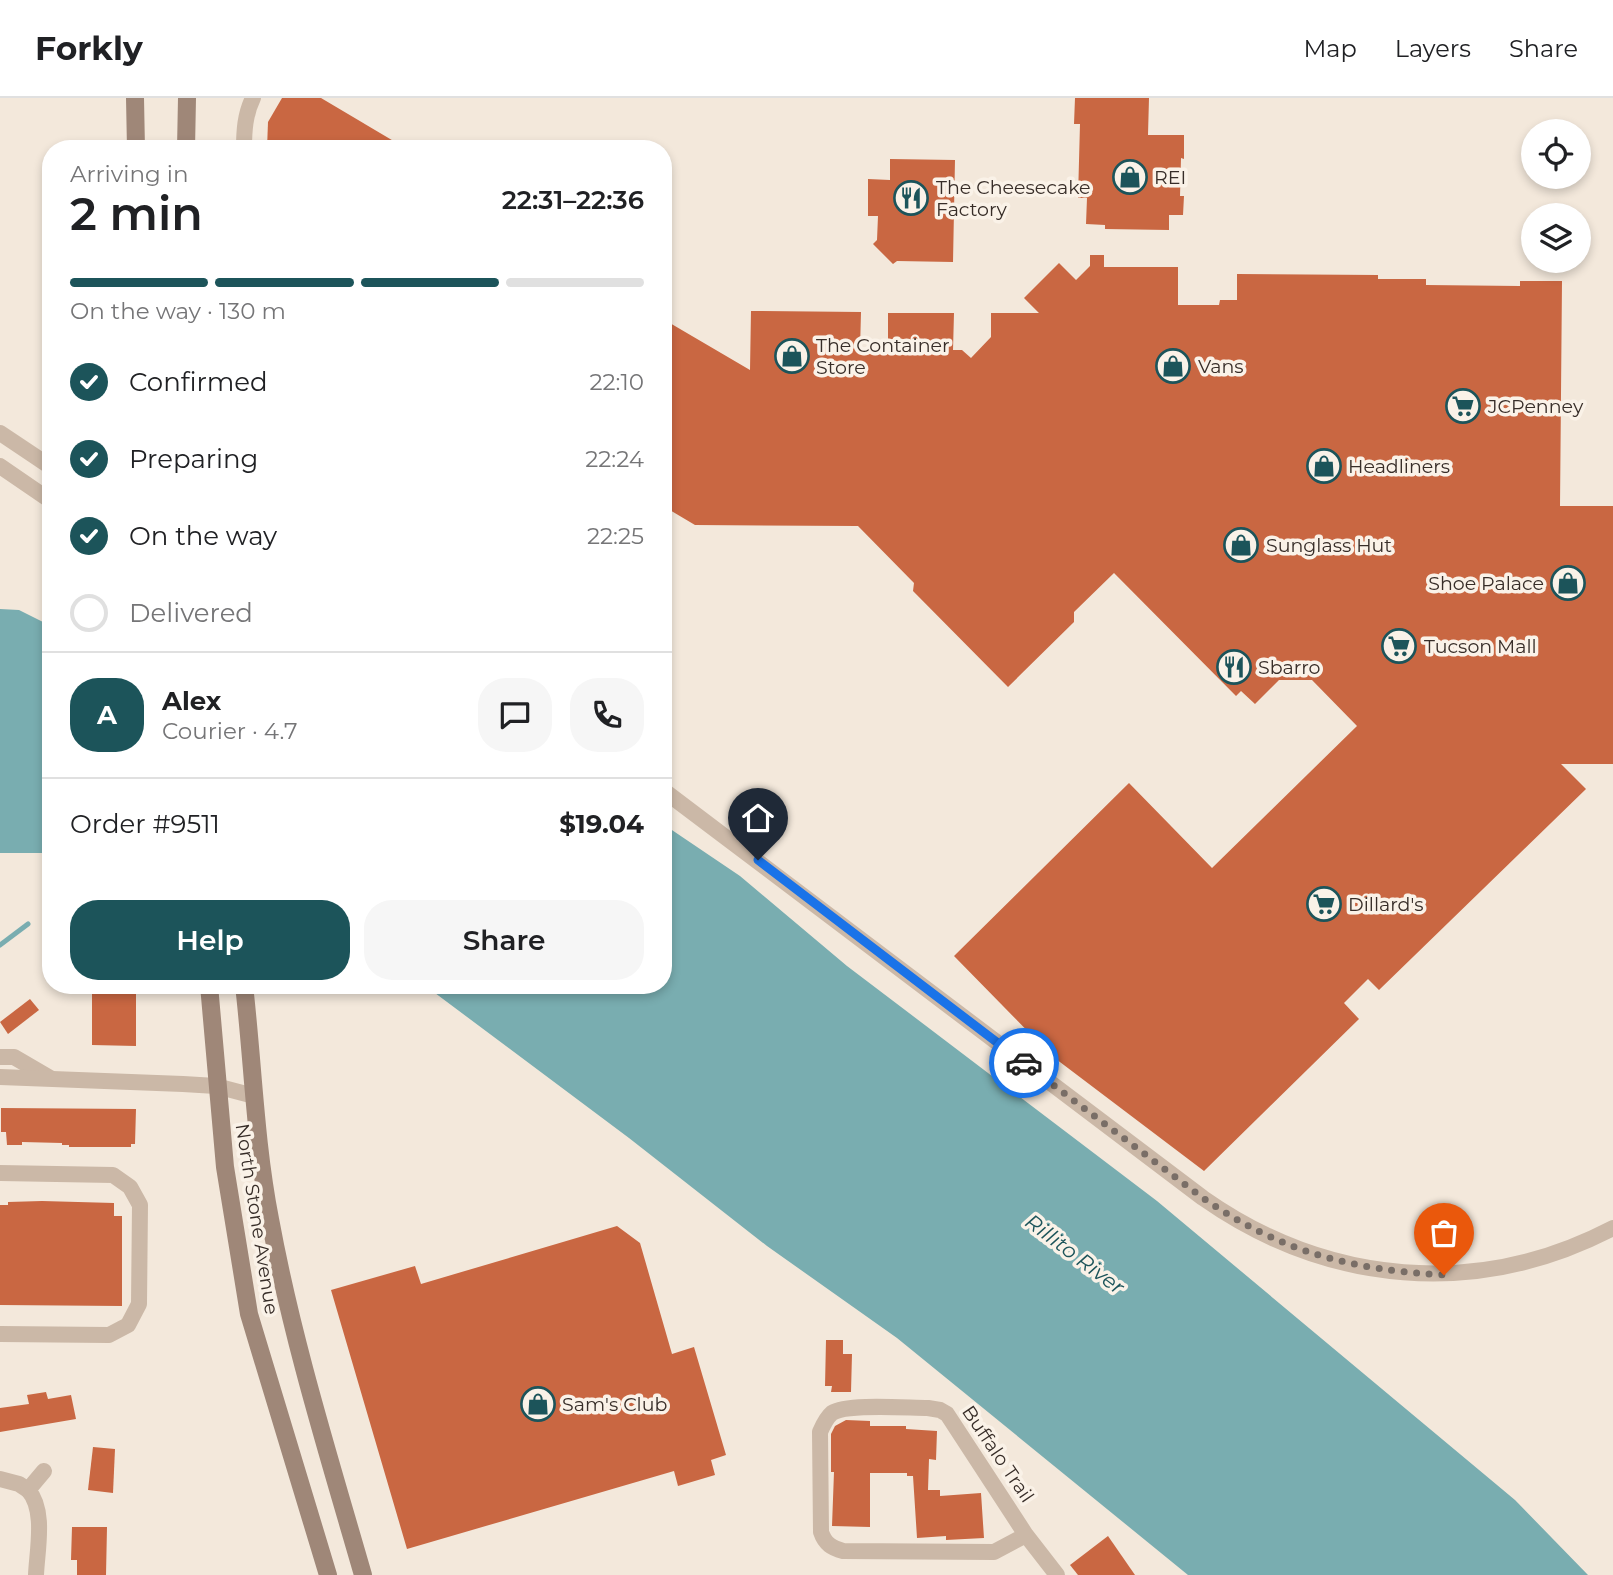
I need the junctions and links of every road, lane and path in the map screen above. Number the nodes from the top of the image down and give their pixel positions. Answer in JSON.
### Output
{"nodes":[{"id":1,"x":135,"y":98,"type":"edge"},
{"id":2,"x":187,"y":98,"type":"edge"},
{"id":3,"x":253,"y":98,"type":"edge"},
{"id":4,"x":136,"y":140,"type":"edge"},
{"id":5,"x":186,"y":140,"type":"edge"},
{"id":6,"x":244,"y":140,"type":"edge"},
{"id":7,"x":0,"y":433,"type":"edge"},
{"id":8,"x":42,"y":461,"type":"edge"},
{"id":9,"x":0,"y":467,"type":"edge"},
{"id":10,"x":42,"y":495,"type":"edge"},
{"id":11,"x":672,"y":797,"type":"edge"},
{"id":12,"x":210,"y":994,"type":"edge"},
{"id":13,"x":245,"y":994,"type":"edge"},
{"id":14,"x":0,"y":1057,"type":"edge"},
{"id":15,"x":0,"y":1077,"type":"edge"},
{"id":16,"x":52,"y":1079,"type":"junction"},
{"id":17,"x":216,"y":1086,"type":"junction"},
{"id":18,"x":254,"y":1096,"type":"junction"},
{"id":19,"x":0,"y":1173,"type":"edge"},
{"id":20,"x":1613,"y":1228,"type":"edge"},
{"id":21,"x":0,"y":1334,"type":"edge"},
{"id":22,"x":44,"y":1471,"type":"dead end"},
{"id":23,"x":0,"y":1479,"type":"edge"},
{"id":24,"x":28,"y":1490,"type":"junction"},
{"id":25,"x":1026,"y":1535,"type":"junction"},
{"id":26,"x":36,"y":1575,"type":"edge"},
{"id":27,"x":328,"y":1575,"type":"edge"},
{"id":28,"x":363,"y":1575,"type":"edge"},
{"id":29,"x":1057,"y":1575,"type":"edge"}],
"edges":[{"from":1,"to":4,"type":"main road"},
{"from":2,"to":5,"type":"main road"},
{"from":3,"to":6,"type":"street"},
{"from":7,"to":8,"type":"street"},
{"from":9,"to":10,"type":"street"},
{"from":11,"to":20,"type":"street"},
{"from":12,"to":17,"type":"main road","name":"North Stone Avenue"},
{"from":13,"to":18,"type":"main road","name":"North Stone Avenue"},
{"from":14,"to":16,"type":"street"},
{"from":15,"to":16,"type":"street"},
{"from":16,"to":17,"type":"street"},
{"from":17,"to":18,"type":"street"},
{"from":17,"to":27,"type":"main road","name":"North Stone Avenue"},
{"from":18,"to":28,"type":"main road","name":"North Stone Avenue"},
{"from":19,"to":21,"type":"street"},
{"from":22,"to":24,"type":"street"},
{"from":23,"to":24,"type":"street"},
{"from":24,"to":26,"type":"street"},
{"from":25,"to":25,"type":"street","name":"Buffalo Trail"},
{"from":25,"to":29,"type":"street","name":"Buffalo Trail"}]}
